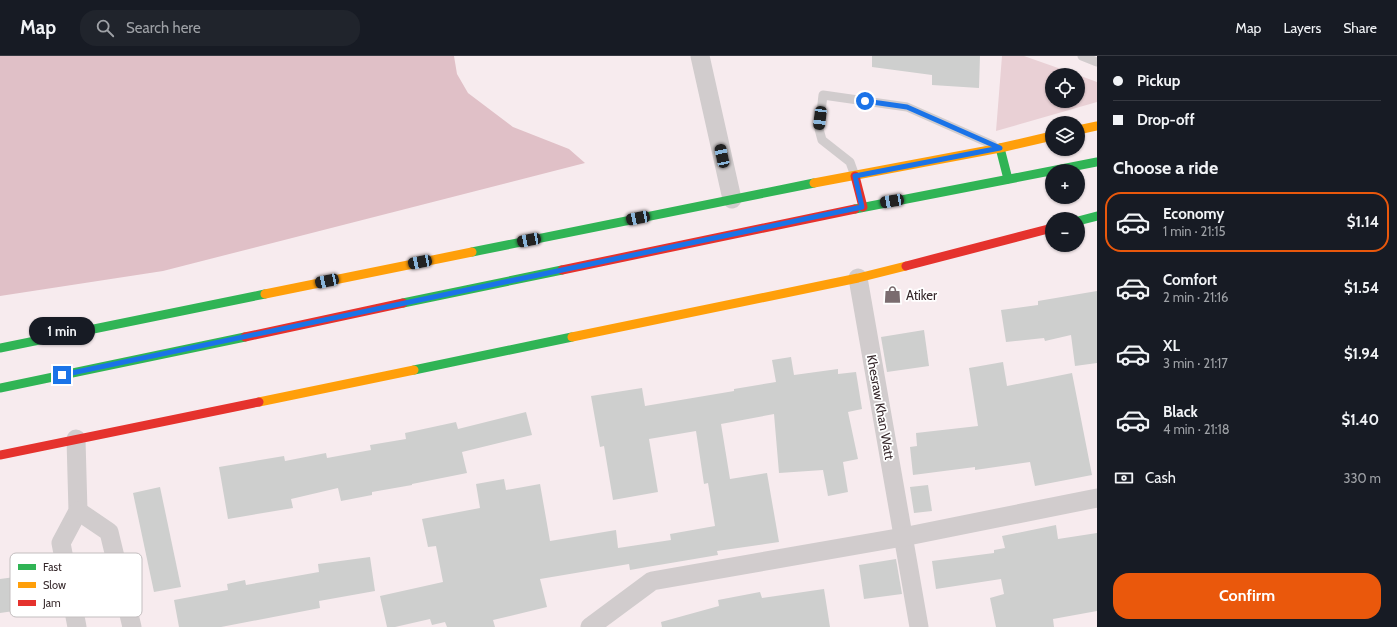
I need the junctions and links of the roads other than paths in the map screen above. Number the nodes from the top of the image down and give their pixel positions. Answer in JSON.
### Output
{"nodes":[{"id":1,"x":700,"y":56,"type":"edge"},
{"id":2,"x":1082,"y":56,"type":"edge"},
{"id":3,"x":1097,"y":62,"type":"edge"},
{"id":4,"x":1097,"y":126,"type":"edge"},
{"id":5,"x":1085,"y":129,"type":"edge"},
{"id":6,"x":1045,"y":138,"type":"edge"},
{"id":7,"x":1000,"y":148,"type":"junction"},
{"id":8,"x":1097,"y":162,"type":"edge"},
{"id":9,"x":855,"y":176,"type":"junction"},
{"id":10,"x":1008,"y":179,"type":"junction"},
{"id":11,"x":732,"y":199,"type":"junction"},
{"id":12,"x":862,"y":207,"type":"junction"},
{"id":13,"x":1097,"y":216,"type":"edge"},
{"id":14,"x":1085,"y":219,"type":"edge"},
{"id":15,"x":1045,"y":230,"type":"edge"},
{"id":16,"x":858,"y":278,"type":"junction"},
{"id":17,"x":0,"y":348,"type":"edge"},
{"id":18,"x":0,"y":388,"type":"edge"},
{"id":19,"x":76,"y":439,"type":"junction"},
{"id":20,"x":0,"y":455,"type":"edge"},
{"id":21,"x":1097,"y":498,"type":"edge"},
{"id":22,"x":78,"y":511,"type":"junction"},
{"id":23,"x":903,"y":537,"type":"junction"},
{"id":24,"x":63,"y":553,"type":"edge"},
{"id":25,"x":114,"y":553,"type":"edge"},
{"id":26,"x":75,"y":617,"type":"edge"},
{"id":27,"x":130,"y":617,"type":"edge"},
{"id":28,"x":77,"y":627,"type":"edge"},
{"id":29,"x":132,"y":627,"type":"edge"},
{"id":30,"x":590,"y":627,"type":"edge"},
{"id":31,"x":919,"y":627,"type":"edge"}],
"edges":[{"from":1,"to":11,"type":"street"},
{"from":2,"to":3,"type":"lane"},
{"from":4,"to":5,"type":"main road"},
{"from":6,"to":7,"type":"main road"},
{"from":7,"to":9,"type":"main road"},
{"from":7,"to":9,"type":"lane"},
{"from":7,"to":10,"type":"main road"},
{"from":8,"to":10,"type":"main road"},
{"from":9,"to":11,"type":"main road"},
{"from":9,"to":12,"type":"main road"},
{"from":10,"to":12,"type":"main road"},
{"from":11,"to":17,"type":"main road"},
{"from":12,"to":18,"type":"main road"},
{"from":13,"to":14,"type":"main road"},
{"from":15,"to":16,"type":"main road"},
{"from":16,"to":19,"type":"main road"},
{"from":16,"to":23,"type":"street","name":"Khesraw Khan Watt"},
{"from":19,"to":20,"type":"main road"},
{"from":19,"to":22,"type":"street"},
{"from":21,"to":23,"type":"street"},
{"from":22,"to":24,"type":"street"},
{"from":22,"to":25,"type":"street"},
{"from":23,"to":30,"type":"street"},
{"from":23,"to":31,"type":"street"},
{"from":26,"to":28,"type":"street"},
{"from":27,"to":29,"type":"street"}]}
